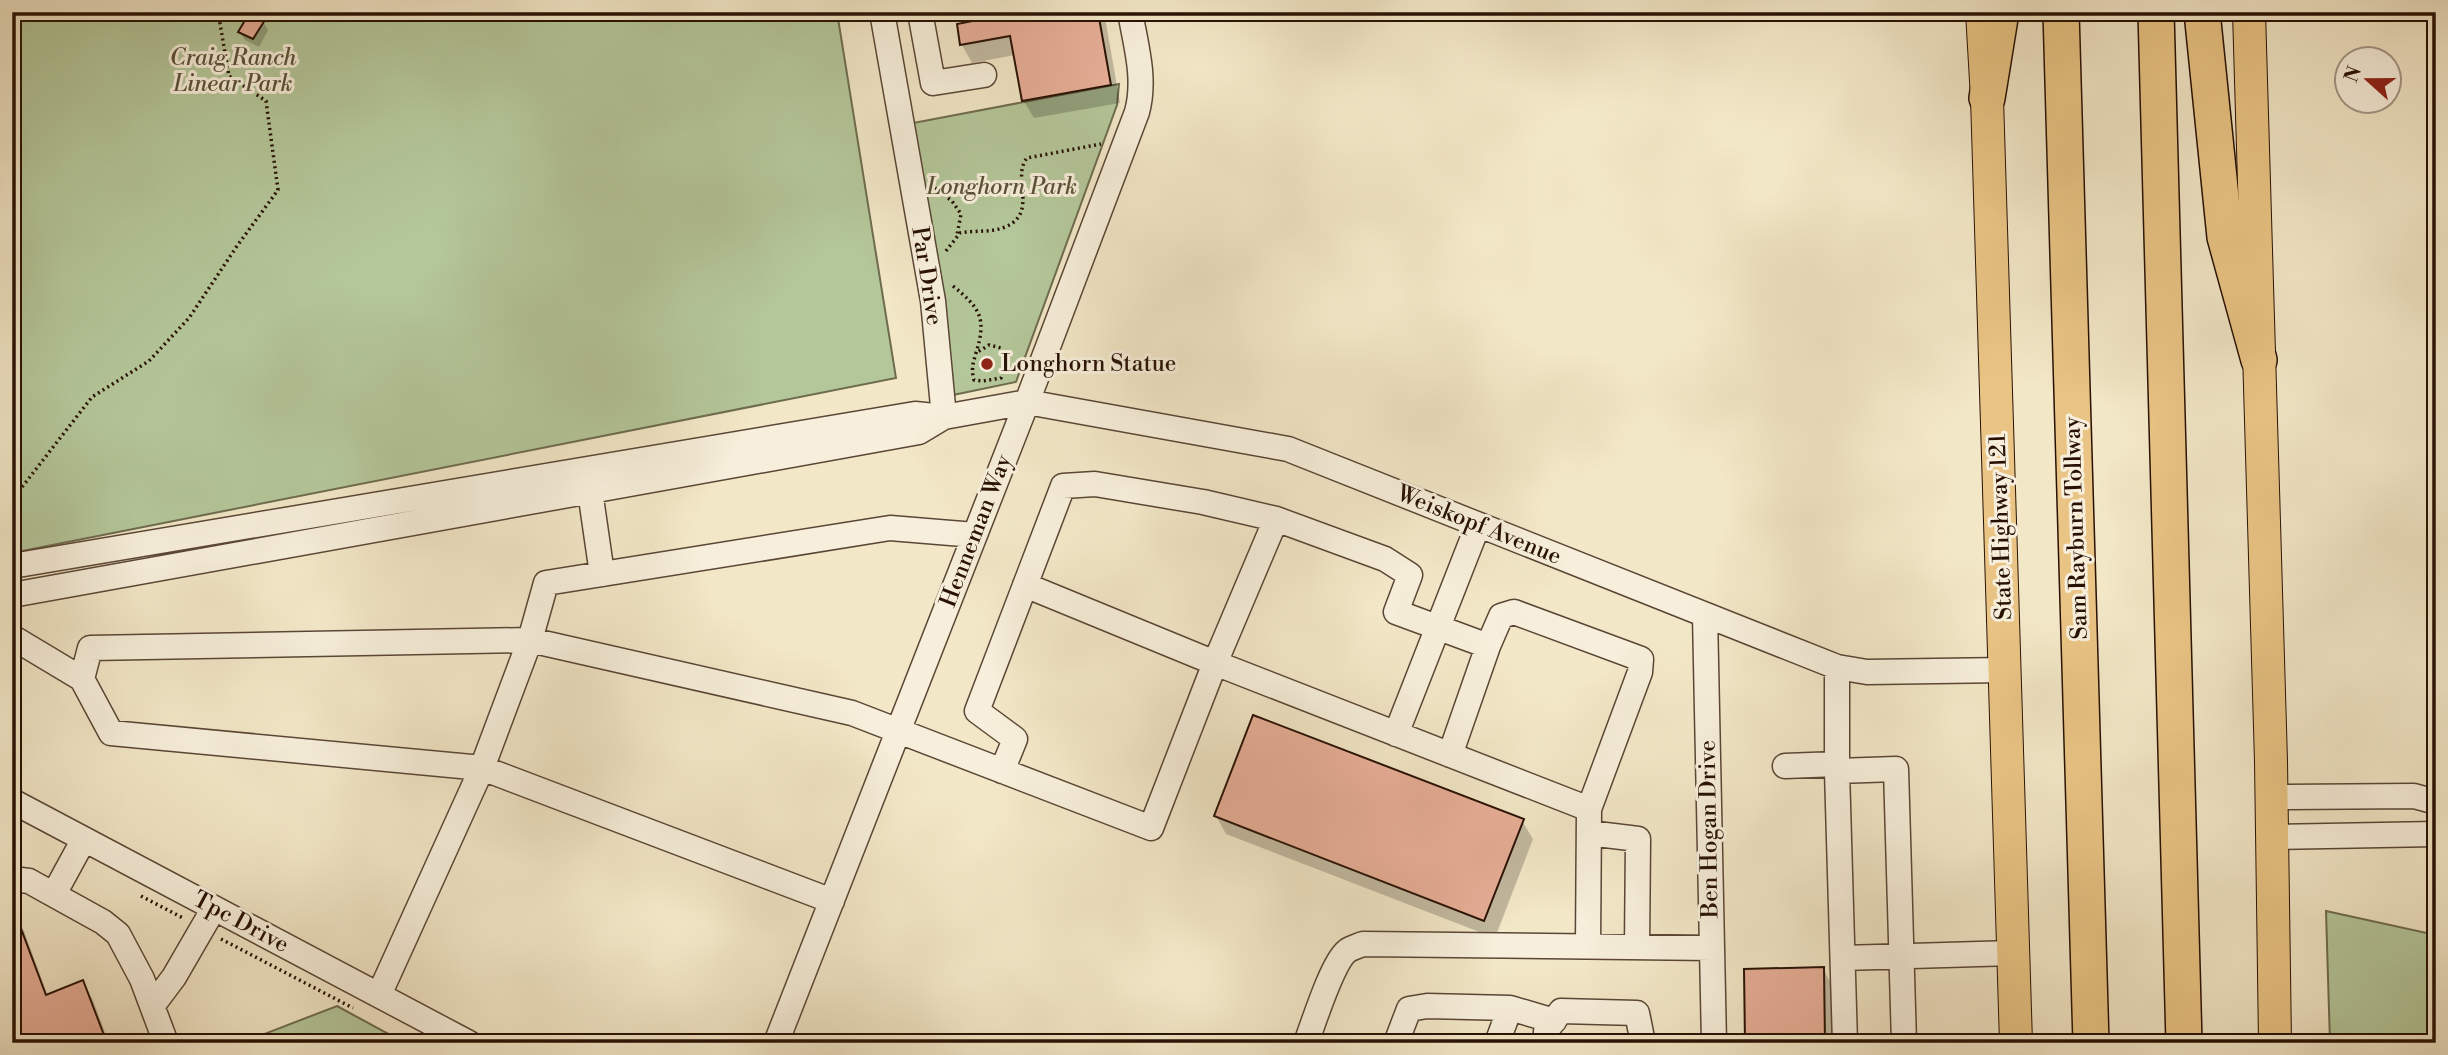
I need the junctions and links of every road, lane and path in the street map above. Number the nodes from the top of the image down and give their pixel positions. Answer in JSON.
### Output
{"nodes":[{"id":1,"x":218,"y":12,"type":"edge"},
{"id":2,"x":882,"y":12,"type":"edge"},
{"id":3,"x":920,"y":12,"type":"edge"},
{"id":4,"x":1130,"y":12,"type":"edge"},
{"id":5,"x":1982,"y":12,"type":"edge"},
{"id":6,"x":2001,"y":12,"type":"edge"},
{"id":7,"x":2061,"y":12,"type":"edge"},
{"id":8,"x":2156,"y":12,"type":"edge"},
{"id":9,"x":2202,"y":12,"type":"edge"},
{"id":10,"x":2249,"y":12,"type":"edge"},
{"id":11,"x":984,"y":75,"type":"dead end"},
{"id":12,"x":1987,"y":99,"type":"junction"},
{"id":13,"x":1103,"y":144,"type":"dead end"},
{"id":14,"x":931,"y":184,"type":"dead end"},
{"id":15,"x":956,"y":237,"type":"junction"},
{"id":16,"x":944,"y":254,"type":"dead end"},
{"id":17,"x":945,"y":278,"type":"dead end"},
{"id":18,"x":976,"y":353,"type":"junction"},
{"id":19,"x":2259,"y":360,"type":"junction"},
{"id":20,"x":1027,"y":402,"type":"junction"},
{"id":21,"x":944,"y":417,"type":"junction"},
{"id":22,"x":590,"y":491,"type":"junction"},
{"id":23,"x":12,"y":500,"type":"edge"},
{"id":24,"x":1276,"y":519,"type":"junction"},
{"id":25,"x":1478,"y":525,"type":"junction"},
{"id":26,"x":975,"y":535,"type":"junction"},
{"id":27,"x":12,"y":566,"type":"edge"},
{"id":28,"x":602,"y":574,"type":"junction"},
{"id":29,"x":1025,"y":586,"type":"junction"},
{"id":30,"x":12,"y":595,"type":"edge"},
{"id":31,"x":1705,"y":615,"type":"junction"},
{"id":32,"x":1438,"y":626,"type":"junction"},
{"id":33,"x":12,"y":637,"type":"edge"},
{"id":34,"x":530,"y":640,"type":"junction"},
{"id":35,"x":1488,"y":646,"type":"junction"},
{"id":36,"x":1215,"y":663,"type":"junction"},
{"id":37,"x":1837,"y":667,"type":"junction"},
{"id":38,"x":2006,"y":670,"type":"junction"},
{"id":39,"x":82,"y":679,"type":"junction"},
{"id":40,"x":898,"y":731,"type":"junction"},
{"id":41,"x":1396,"y":734,"type":"junction"},
{"id":42,"x":1450,"y":755,"type":"junction"},
{"id":43,"x":1785,"y":766,"type":"dead end"},
{"id":44,"x":1837,"y":767,"type":"junction"},
{"id":45,"x":482,"y":768,"type":"junction"},
{"id":46,"x":1002,"y":771,"type":"junction"},
{"id":47,"x":2272,"y":797,"type":"junction"},
{"id":48,"x":12,"y":801,"type":"edge"},
{"id":49,"x":2436,"y":802,"type":"edge"},
{"id":50,"x":1589,"y":821,"type":"junction"},
{"id":51,"x":2436,"y":834,"type":"edge"},
{"id":52,"x":2272,"y":837,"type":"junction"},
{"id":53,"x":84,"y":839,"type":"junction"},
{"id":54,"x":12,"y":879,"type":"edge"},
{"id":55,"x":54,"y":894,"type":"junction"},
{"id":56,"x":831,"y":901,"type":"junction"},
{"id":57,"x":214,"y":908,"type":"junction"},
{"id":58,"x":1588,"y":946,"type":"junction"},
{"id":59,"x":1637,"y":947,"type":"junction"},
{"id":60,"x":1711,"y":948,"type":"junction"},
{"id":61,"x":2013,"y":953,"type":"junction"},
{"id":62,"x":1901,"y":956,"type":"junction"},
{"id":63,"x":1843,"y":958,"type":"junction"},
{"id":64,"x":379,"y":995,"type":"junction"},
{"id":65,"x":153,"y":1005,"type":"junction"},
{"id":66,"x":1510,"y":1008,"type":"junction"},
{"id":67,"x":1550,"y":1032,"type":"edge"},
{"id":68,"x":166,"y":1043,"type":"edge"},
{"id":69,"x":469,"y":1043,"type":"edge"},
{"id":70,"x":776,"y":1043,"type":"edge"},
{"id":71,"x":1306,"y":1043,"type":"edge"},
{"id":72,"x":1396,"y":1043,"type":"edge"},
{"id":73,"x":1497,"y":1043,"type":"edge"},
{"id":74,"x":1643,"y":1043,"type":"edge"},
{"id":75,"x":1714,"y":1043,"type":"edge"},
{"id":76,"x":1845,"y":1043,"type":"edge"},
{"id":77,"x":1904,"y":1043,"type":"edge"},
{"id":78,"x":2016,"y":1043,"type":"edge"},
{"id":79,"x":2091,"y":1043,"type":"edge"},
{"id":80,"x":2184,"y":1043,"type":"edge"},
{"id":81,"x":2275,"y":1043,"type":"edge"}],
"edges":[{"from":1,"to":23,"type":"path"},
{"from":2,"to":21,"type":"street","name":"Par Drive"},
{"from":3,"to":11,"type":"street"},
{"from":4,"to":20,"type":"street","name":"Henneman Way"},
{"from":5,"to":12,"type":"main road","name":"State Highway 121"},
{"from":6,"to":12,"type":"highway"},
{"from":7,"to":79,"type":"highway","name":"Sam Rayburn Tollway"},
{"from":8,"to":80,"type":"highway"},
{"from":9,"to":19,"type":"highway"},
{"from":10,"to":19,"type":"main road"},
{"from":12,"to":38,"type":"main road","name":"State Highway 121"},
{"from":13,"to":15,"type":"path"},
{"from":14,"to":15,"type":"path"},
{"from":15,"to":16,"type":"path"},
{"from":17,"to":18,"type":"path"},
{"from":18,"to":18,"type":"path"},
{"from":19,"to":47,"type":"main road"},
{"from":20,"to":21,"type":"street","name":"Weiskopf Avenue"},
{"from":20,"to":25,"type":"street","name":"Weiskopf Avenue"},
{"from":20,"to":26,"type":"street","name":"Henneman Way"},
{"from":21,"to":22,"type":"street"},
{"from":21,"to":27,"type":"street"},
{"from":22,"to":28,"type":"street"},
{"from":22,"to":30,"type":"street"},
{"from":24,"to":29,"type":"street"},
{"from":24,"to":32,"type":"street"},
{"from":24,"to":36,"type":"street"},
{"from":25,"to":31,"type":"street","name":"Weiskopf Avenue"},
{"from":25,"to":32,"type":"street"},
{"from":26,"to":28,"type":"street"},
{"from":26,"to":40,"type":"street","name":"Henneman Way"},
{"from":28,"to":34,"type":"street"},
{"from":29,"to":36,"type":"street"},
{"from":29,"to":46,"type":"street"},
{"from":31,"to":37,"type":"street","name":"Weiskopf Avenue"},
{"from":31,"to":60,"type":"street","name":"Ben Hogan Drive"},
{"from":32,"to":35,"type":"street"},
{"from":32,"to":41,"type":"street"},
{"from":33,"to":39,"type":"street"},
{"from":34,"to":39,"type":"street"},
{"from":34,"to":40,"type":"street"},
{"from":34,"to":45,"type":"street"},
{"from":35,"to":42,"type":"street"},
{"from":35,"to":50,"type":"street"},
{"from":36,"to":41,"type":"street"},
{"from":36,"to":46,"type":"street"},
{"from":37,"to":38,"type":"street","name":"Weiskopf Avenue"},
{"from":37,"to":44,"type":"street"},
{"from":38,"to":61,"type":"main road","name":"State Highway 121"},
{"from":39,"to":45,"type":"street"},
{"from":40,"to":46,"type":"street"},
{"from":40,"to":56,"type":"street","name":"Henneman Way"},
{"from":41,"to":42,"type":"street"},
{"from":42,"to":50,"type":"street"},
{"from":43,"to":44,"type":"street"},
{"from":44,"to":62,"type":"street"},
{"from":44,"to":63,"type":"street"},
{"from":45,"to":56,"type":"street"},
{"from":45,"to":64,"type":"street"},
{"from":47,"to":49,"type":"street"},
{"from":47,"to":52,"type":"main road"},
{"from":48,"to":53,"type":"street","name":"Tpc Drive"},
{"from":50,"to":58,"type":"street"},
{"from":50,"to":59,"type":"street"},
{"from":51,"to":52,"type":"street"},
{"from":52,"to":81,"type":"main road"},
{"from":53,"to":55,"type":"street"},
{"from":53,"to":57,"type":"street","name":"Tpc Drive"},
{"from":54,"to":55,"type":"street"},
{"from":55,"to":65,"type":"street"},
{"from":56,"to":70,"type":"street","name":"Henneman Way"},
{"from":57,"to":64,"type":"street","name":"Tpc Drive"},
{"from":57,"to":65,"type":"street"},
{"from":58,"to":59,"type":"street"},
{"from":58,"to":71,"type":"street"},
{"from":59,"to":60,"type":"street"},
{"from":60,"to":75,"type":"street","name":"Ben Hogan Drive"},
{"from":61,"to":62,"type":"street"},
{"from":61,"to":78,"type":"main road","name":"State Highway 121"},
{"from":62,"to":63,"type":"street"},
{"from":62,"to":77,"type":"street"},
{"from":63,"to":76,"type":"street"},
{"from":64,"to":69,"type":"street","name":"Tpc Drive"},
{"from":65,"to":68,"type":"street"},
{"from":66,"to":67,"type":"street"},
{"from":66,"to":72,"type":"street"},
{"from":66,"to":73,"type":"street"},
{"from":67,"to":74,"type":"street"}]}
